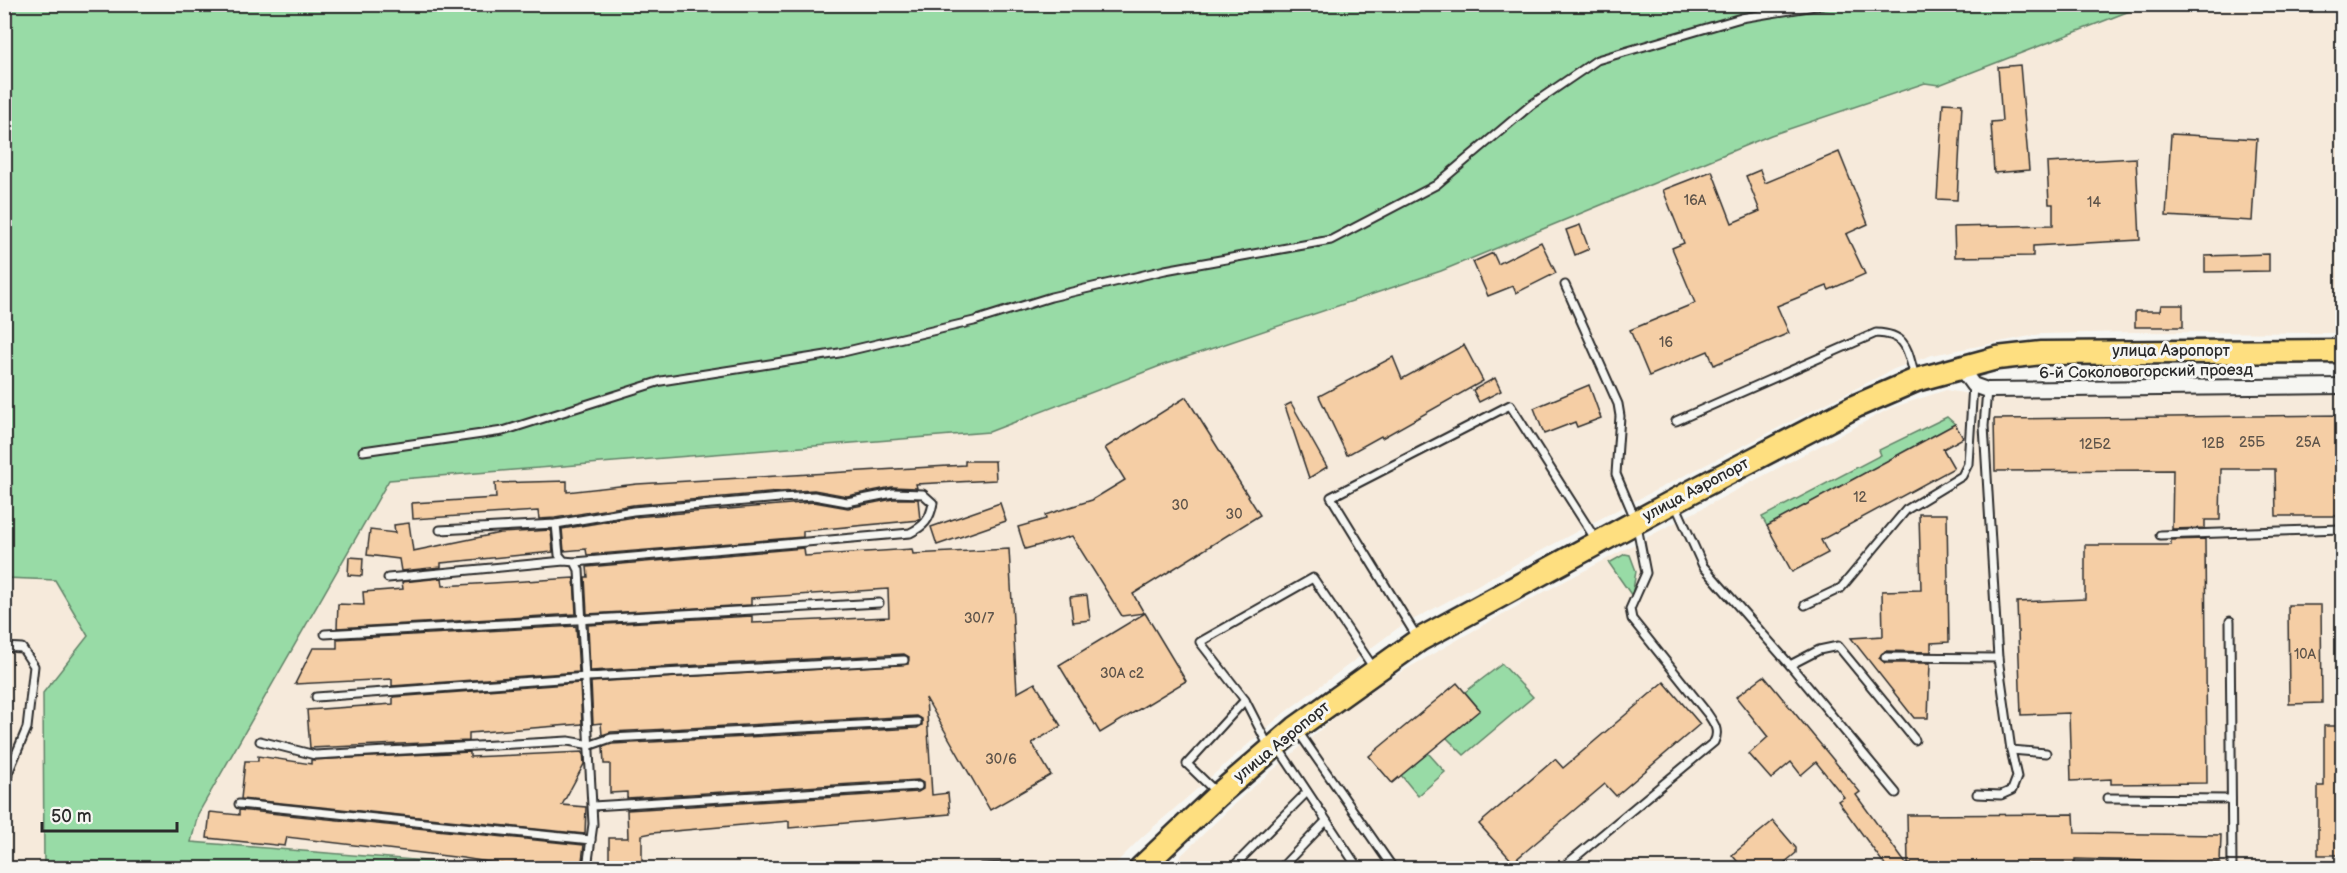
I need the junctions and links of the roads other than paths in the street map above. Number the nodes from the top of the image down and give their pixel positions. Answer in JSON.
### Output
{"nodes":[{"id":1,"x":1827,"y":4,"type":"edge"},
{"id":2,"x":1565,"y":285,"type":"dead end"},
{"id":3,"x":2343,"y":351,"type":"edge"},
{"id":4,"x":1967,"y":376,"type":"junction"},
{"id":5,"x":1916,"y":380,"type":"junction"},
{"id":6,"x":2343,"y":386,"type":"edge"},
{"id":7,"x":1988,"y":390,"type":"junction"},
{"id":8,"x":1676,"y":421,"type":"dead end"},
{"id":9,"x":363,"y":451,"type":"dead end"},
{"id":10,"x":1674,"y":502,"type":"junction"},
{"id":11,"x":1636,"y":521,"type":"junction"},
{"id":12,"x":556,"y":524,"type":"junction"},
{"id":13,"x":2343,"y":529,"type":"edge"},
{"id":14,"x":440,"y":530,"type":"dead end"},
{"id":15,"x":2160,"y":535,"type":"dead end"},
{"id":16,"x":1598,"y":542,"type":"junction"},
{"id":17,"x":564,"y":561,"type":"junction"},
{"id":18,"x":575,"y":562,"type":"junction"},
{"id":19,"x":388,"y":578,"type":"dead end"},
{"id":20,"x":879,"y":603,"type":"dead end"},
{"id":21,"x":1805,"y":605,"type":"dead end"},
{"id":22,"x":583,"y":621,"type":"junction"},
{"id":23,"x":2230,"y":621,"type":"dead end"},
{"id":24,"x":325,"y":634,"type":"dead end"},
{"id":25,"x":1419,"y":640,"type":"junction"},
{"id":26,"x":4,"y":647,"type":"edge"},
{"id":27,"x":1885,"y":657,"type":"dead end"},
{"id":28,"x":1998,"y":658,"type":"junction"},
{"id":29,"x":904,"y":660,"type":"dead end"},
{"id":30,"x":1790,"y":665,"type":"junction"},
{"id":31,"x":1375,"y":670,"type":"junction"},
{"id":32,"x":587,"y":677,"type":"junction"},
{"id":33,"x":316,"y":697,"type":"dead end"},
{"id":34,"x":1245,"y":700,"type":"junction"},
{"id":35,"x":917,"y":722,"type":"dead end"},
{"id":36,"x":1296,"y":728,"type":"junction"},
{"id":37,"x":1916,"y":740,"type":"dead end"},
{"id":38,"x":260,"y":741,"type":"dead end"},
{"id":39,"x":591,"y":745,"type":"junction"},
{"id":40,"x":1273,"y":747,"type":"junction"},
{"id":41,"x":2011,"y":750,"type":"junction"},
{"id":42,"x":2046,"y":753,"type":"dead end"},
{"id":43,"x":918,"y":786,"type":"dead end"},
{"id":44,"x":1307,"y":792,"type":"junction"},
{"id":45,"x":1896,"y":793,"type":"dead end"},
{"id":46,"x":1977,"y":794,"type":"dead end"},
{"id":47,"x":1218,"y":795,"type":"junction"},
{"id":48,"x":2107,"y":798,"type":"dead end"},
{"id":49,"x":2231,"y":799,"type":"junction"},
{"id":50,"x":239,"y":804,"type":"dead end"},
{"id":51,"x":593,"y":806,"type":"junction"},
{"id":52,"x":4,"y":819,"type":"edge"},
{"id":53,"x":1326,"y":821,"type":"junction"},
{"id":54,"x":591,"y":840,"type":"junction"},
{"id":55,"x":587,"y":868,"type":"edge"},
{"id":56,"x":982,"y":868,"type":"edge"},
{"id":57,"x":1036,"y":868,"type":"edge"},
{"id":58,"x":1141,"y":868,"type":"edge"},
{"id":59,"x":1232,"y":868,"type":"edge"},
{"id":60,"x":1281,"y":868,"type":"edge"},
{"id":61,"x":1358,"y":868,"type":"edge"},
{"id":62,"x":1393,"y":868,"type":"edge"},
{"id":63,"x":1562,"y":868,"type":"edge"},
{"id":64,"x":2232,"y":868,"type":"edge"}],
"edges":[{"from":1,"to":9,"type":"lane"},
{"from":2,"to":11,"type":"lane"},
{"from":3,"to":4,"type":"main road","name":"улица Аэропорт"},
{"from":4,"to":5,"type":"main road","name":"улица Аэропорт"},
{"from":4,"to":7,"type":"street","name":"6-й Соколовогорский проезд"},
{"from":4,"to":21,"type":"lane"},
{"from":5,"to":8,"type":"lane"},
{"from":5,"to":10,"type":"main road","name":"улица Аэропорт"},
{"from":6,"to":7,"type":"street","name":"6-й Соколовогорский проезд"},
{"from":7,"to":28,"type":"lane"},
{"from":10,"to":11,"type":"main road","name":"улица Аэропорт"},
{"from":10,"to":30,"type":"lane"},
{"from":11,"to":16,"type":"main road","name":"улица Аэропорт"},
{"from":11,"to":63,"type":"lane"},
{"from":12,"to":14,"type":"lane"},
{"from":12,"to":17,"type":"lane"},
{"from":12,"to":18,"type":"lane"},
{"from":13,"to":15,"type":"lane"},
{"from":16,"to":25,"type":"main road","name":"улица Аэропорт"},
{"from":16,"to":25,"type":"lane"},
{"from":17,"to":18,"type":"lane"},
{"from":17,"to":19,"type":"lane"},
{"from":18,"to":22,"type":"lane"},
{"from":20,"to":22,"type":"lane"},
{"from":22,"to":24,"type":"lane"},
{"from":22,"to":32,"type":"lane"},
{"from":23,"to":49,"type":"lane"},
{"from":25,"to":31,"type":"main road","name":"улица Аэропорт"},
{"from":26,"to":52,"type":"lane"},
{"from":27,"to":28,"type":"lane"},
{"from":28,"to":41,"type":"lane"},
{"from":29,"to":32,"type":"lane"},
{"from":30,"to":37,"type":"lane"},
{"from":30,"to":45,"type":"lane"},
{"from":31,"to":34,"type":"lane"},
{"from":31,"to":36,"type":"main road","name":"улица Аэропорт"},
{"from":32,"to":33,"type":"lane"},
{"from":32,"to":39,"type":"lane"},
{"from":34,"to":40,"type":"lane"},
{"from":34,"to":47,"type":"lane"},
{"from":35,"to":39,"type":"lane"},
{"from":36,"to":40,"type":"main road","name":"улица Аэропорт"},
{"from":36,"to":62,"type":"lane"},
{"from":38,"to":39,"type":"lane"},
{"from":39,"to":51,"type":"lane"},
{"from":40,"to":44,"type":"lane"},
{"from":40,"to":47,"type":"main road","name":"улица Аэропорт"},
{"from":41,"to":42,"type":"lane"},
{"from":41,"to":46,"type":"lane"},
{"from":43,"to":51,"type":"lane"},
{"from":44,"to":53,"type":"lane"},
{"from":44,"to":59,"type":"lane"},
{"from":47,"to":58,"type":"main road","name":"улица Аэропорт"},
{"from":48,"to":49,"type":"lane"},
{"from":49,"to":64,"type":"lane"},
{"from":50,"to":54,"type":"lane"},
{"from":51,"to":54,"type":"lane"},
{"from":53,"to":60,"type":"lane"},
{"from":53,"to":61,"type":"lane"},
{"from":54,"to":55,"type":"lane"},
{"from":56,"to":57,"type":"lane"}]}
